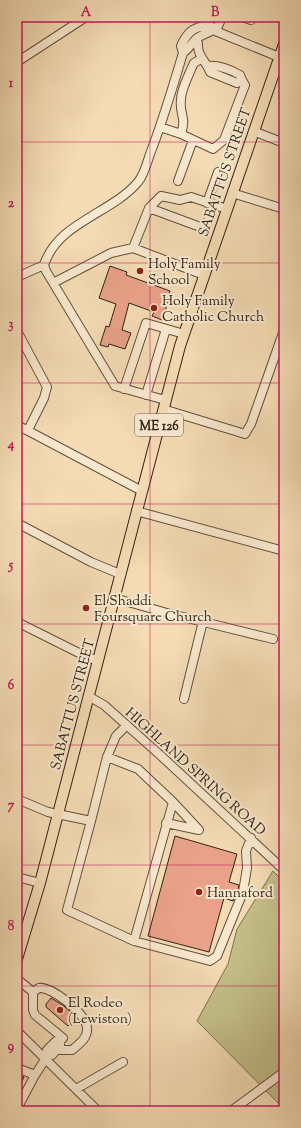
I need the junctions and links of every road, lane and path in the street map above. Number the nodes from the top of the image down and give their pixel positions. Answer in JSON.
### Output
{"nodes":[{"id":1,"x":86,"y":17,"type":"edge"},
{"id":2,"x":222,"y":17,"type":"edge"},
{"id":3,"x":243,"y":17,"type":"edge"},
{"id":4,"x":251,"y":20,"type":"dead end"},
{"id":5,"x":214,"y":30,"type":"junction"},
{"id":6,"x":195,"y":40,"type":"junction"},
{"id":7,"x":284,"y":44,"type":"edge"},
{"id":8,"x":183,"y":52,"type":"junction"},
{"id":9,"x":201,"y":58,"type":"junction"},
{"id":10,"x":282,"y":58,"type":"edge"},
{"id":11,"x":17,"y":62,"type":"edge"},
{"id":12,"x":160,"y":127,"type":"junction"},
{"id":13,"x":253,"y":131,"type":"junction"},
{"id":14,"x":181,"y":134,"type":"junction"},
{"id":15,"x":193,"y":140,"type":"junction"},
{"id":16,"x":284,"y":143,"type":"edge"},
{"id":17,"x":218,"y":172,"type":"dead end"},
{"id":18,"x":178,"y":181,"type":"dead end"},
{"id":19,"x":232,"y":194,"type":"junction"},
{"id":20,"x":210,"y":204,"type":"junction"},
{"id":21,"x":149,"y":208,"type":"junction"},
{"id":22,"x":227,"y":209,"type":"junction"},
{"id":23,"x":284,"y":209,"type":"edge"},
{"id":24,"x":133,"y":248,"type":"junction"},
{"id":25,"x":44,"y":266,"type":"junction"},
{"id":26,"x":204,"y":275,"type":"junction"},
{"id":27,"x":17,"y":277,"type":"edge"},
{"id":28,"x":54,"y":282,"type":"junction"},
{"id":29,"x":166,"y":329,"type":"junction"},
{"id":30,"x":284,"y":330,"type":"edge"},
{"id":31,"x":17,"y":331,"type":"edge"},
{"id":32,"x":184,"y":334,"type":"junction"},
{"id":33,"x":124,"y":389,"type":"junction"},
{"id":34,"x":146,"y":395,"type":"junction"},
{"id":35,"x":164,"y":405,"type":"junction"},
{"id":36,"x":17,"y":425,"type":"edge"},
{"id":37,"x":28,"y":430,"type":"junction"},
{"id":38,"x":142,"y":491,"type":"junction"},
{"id":39,"x":136,"y":511,"type":"junction"},
{"id":40,"x":17,"y":523,"type":"edge"},
{"id":41,"x":284,"y":551,"type":"edge"},
{"id":42,"x":120,"y":574,"type":"junction"},
{"id":43,"x":114,"y":598,"type":"junction"},
{"id":44,"x":203,"y":621,"type":"junction"},
{"id":45,"x":17,"y":622,"type":"edge"},
{"id":46,"x":273,"y":639,"type":"dead end"},
{"id":47,"x":98,"y":660,"type":"junction"},
{"id":48,"x":88,"y":696,"type":"junction"},
{"id":49,"x":184,"y":699,"type":"dead end"},
{"id":50,"x":127,"y":725,"type":"junction"},
{"id":51,"x":107,"y":757,"type":"junction"},
{"id":52,"x":17,"y":799,"type":"edge"},
{"id":53,"x":173,"y":802,"type":"junction"},
{"id":54,"x":58,"y":813,"type":"junction"},
{"id":55,"x":91,"y":821,"type":"junction"},
{"id":56,"x":166,"y":823,"type":"junction"},
{"id":57,"x":251,"y":838,"type":"junction"},
{"id":58,"x":284,"y":870,"type":"edge"},
{"id":59,"x":17,"y":877,"type":"edge"},
{"id":60,"x":40,"y":883,"type":"junction"},
{"id":61,"x":134,"y":941,"type":"junction"},
{"id":62,"x":17,"y":959,"type":"edge"},
{"id":63,"x":17,"y":979,"type":"edge"},
{"id":64,"x":33,"y":992,"type":"junction"},
{"id":65,"x":17,"y":1031,"type":"edge"},
{"id":66,"x":60,"y":1041,"type":"junction"},
{"id":67,"x":57,"y":1050,"type":"junction"},
{"id":68,"x":46,"y":1056,"type":"junction"},
{"id":69,"x":123,"y":1062,"type":"dead end"},
{"id":70,"x":17,"y":1068,"type":"edge"},
{"id":71,"x":284,"y":1072,"type":"edge"},
{"id":72,"x":35,"y":1075,"type":"junction"},
{"id":73,"x":76,"y":1089,"type":"junction"},
{"id":74,"x":18,"y":1109,"type":"edge"},
{"id":75,"x":98,"y":1111,"type":"edge"},
{"id":76,"x":231,"y":1111,"type":"edge"}],
"edges":[{"from":1,"to":11,"type":"street"},
{"from":2,"to":5,"type":"street"},
{"from":3,"to":4,"type":"street"},
{"from":5,"to":6,"type":"street"},
{"from":5,"to":8,"type":"street"},
{"from":5,"to":10,"type":"street"},
{"from":6,"to":8,"type":"street"},
{"from":6,"to":9,"type":"street"},
{"from":7,"to":10,"type":"main road","name":"SABATTUS STREET","number":"ME 126"},
{"from":8,"to":12,"type":"street"},
{"from":9,"to":14,"type":"street"},
{"from":9,"to":15,"type":"street"},
{"from":10,"to":13,"type":"main road","name":"SABATTUS STREET","number":"ME 126"},
{"from":12,"to":14,"type":"street"},
{"from":12,"to":25,"type":"street"},
{"from":13,"to":16,"type":"street"},
{"from":13,"to":19,"type":"main road","name":"SABATTUS STREET","number":"ME 126"},
{"from":14,"to":15,"type":"street"},
{"from":15,"to":18,"type":"street"},
{"from":17,"to":20,"type":"street"},
{"from":19,"to":22,"type":"main road","name":"SABATTUS STREET","number":"ME 126"},
{"from":19,"to":23,"type":"street"},
{"from":20,"to":21,"type":"street"},
{"from":20,"to":21,"type":"street"},
{"from":20,"to":22,"type":"street"},
{"from":21,"to":24,"type":"street"},
{"from":22,"to":26,"type":"main road","name":"SABATTUS STREET","number":"ME 126"},
{"from":24,"to":26,"type":"street"},
{"from":24,"to":28,"type":"street"},
{"from":25,"to":27,"type":"street"},
{"from":25,"to":28,"type":"street"},
{"from":26,"to":32,"type":"main road","name":"SABATTUS STREET","number":"ME 126"},
{"from":28,"to":33,"type":"street"},
{"from":29,"to":32,"type":"street"},
{"from":29,"to":33,"type":"street"},
{"from":29,"to":34,"type":"street"},
{"from":30,"to":35,"type":"street"},
{"from":31,"to":37,"type":"street"},
{"from":32,"to":35,"type":"main road","name":"SABATTUS STREET","number":"ME 126"},
{"from":33,"to":34,"type":"street"},
{"from":34,"to":35,"type":"street"},
{"from":35,"to":38,"type":"main road","name":"SABATTUS STREET","number":"ME 126"},
{"from":36,"to":37,"type":"street"},
{"from":37,"to":38,"type":"street"},
{"from":38,"to":39,"type":"main road","name":"SABATTUS STREET","number":"ME 126"},
{"from":39,"to":41,"type":"street"},
{"from":39,"to":42,"type":"main road","name":"SABATTUS STREET","number":"ME 126"},
{"from":40,"to":42,"type":"street"},
{"from":42,"to":43,"type":"main road","name":"SABATTUS STREET","number":"ME 126"},
{"from":43,"to":44,"type":"street"},
{"from":43,"to":47,"type":"main road","name":"SABATTUS STREET","number":"ME 126"},
{"from":44,"to":46,"type":"street"},
{"from":44,"to":49,"type":"street"},
{"from":45,"to":47,"type":"street"},
{"from":47,"to":48,"type":"main road","name":"SABATTUS STREET","number":"ME 126"},
{"from":48,"to":50,"type":"street","name":"HIGHLAND SPRING ROAD"},
{"from":48,"to":54,"type":"main road","name":"SABATTUS STREET","number":"ME 126"},
{"from":50,"to":51,"type":"street"},
{"from":50,"to":57,"type":"street","name":"HIGHLAND SPRING ROAD"},
{"from":51,"to":53,"type":"street"},
{"from":51,"to":55,"type":"street"},
{"from":52,"to":54,"type":"street"},
{"from":53,"to":56,"type":"street"},
{"from":53,"to":56,"type":"street"},
{"from":54,"to":55,"type":"street"},
{"from":54,"to":60,"type":"main road","name":"SABATTUS STREET","number":"ME 126"},
{"from":55,"to":61,"type":"street"},
{"from":56,"to":61,"type":"street"},
{"from":57,"to":58,"type":"street","name":"HIGHLAND SPRING ROAD"},
{"from":57,"to":61,"type":"street"},
{"from":59,"to":60,"type":"street"},
{"from":60,"to":62,"type":"main road","name":"SABATTUS STREET","number":"ME 126"},
{"from":63,"to":64,"type":"street"},
{"from":64,"to":66,"type":"street"},
{"from":64,"to":67,"type":"street"},
{"from":65,"to":68,"type":"street"},
{"from":66,"to":67,"type":"street"},
{"from":66,"to":68,"type":"street"},
{"from":67,"to":68,"type":"street"},
{"from":68,"to":72,"type":"street"},
{"from":68,"to":73,"type":"street"},
{"from":69,"to":73,"type":"street"},
{"from":70,"to":72,"type":"street"},
{"from":71,"to":76,"type":"street"},
{"from":72,"to":74,"type":"street"},
{"from":73,"to":75,"type":"street"}]}
